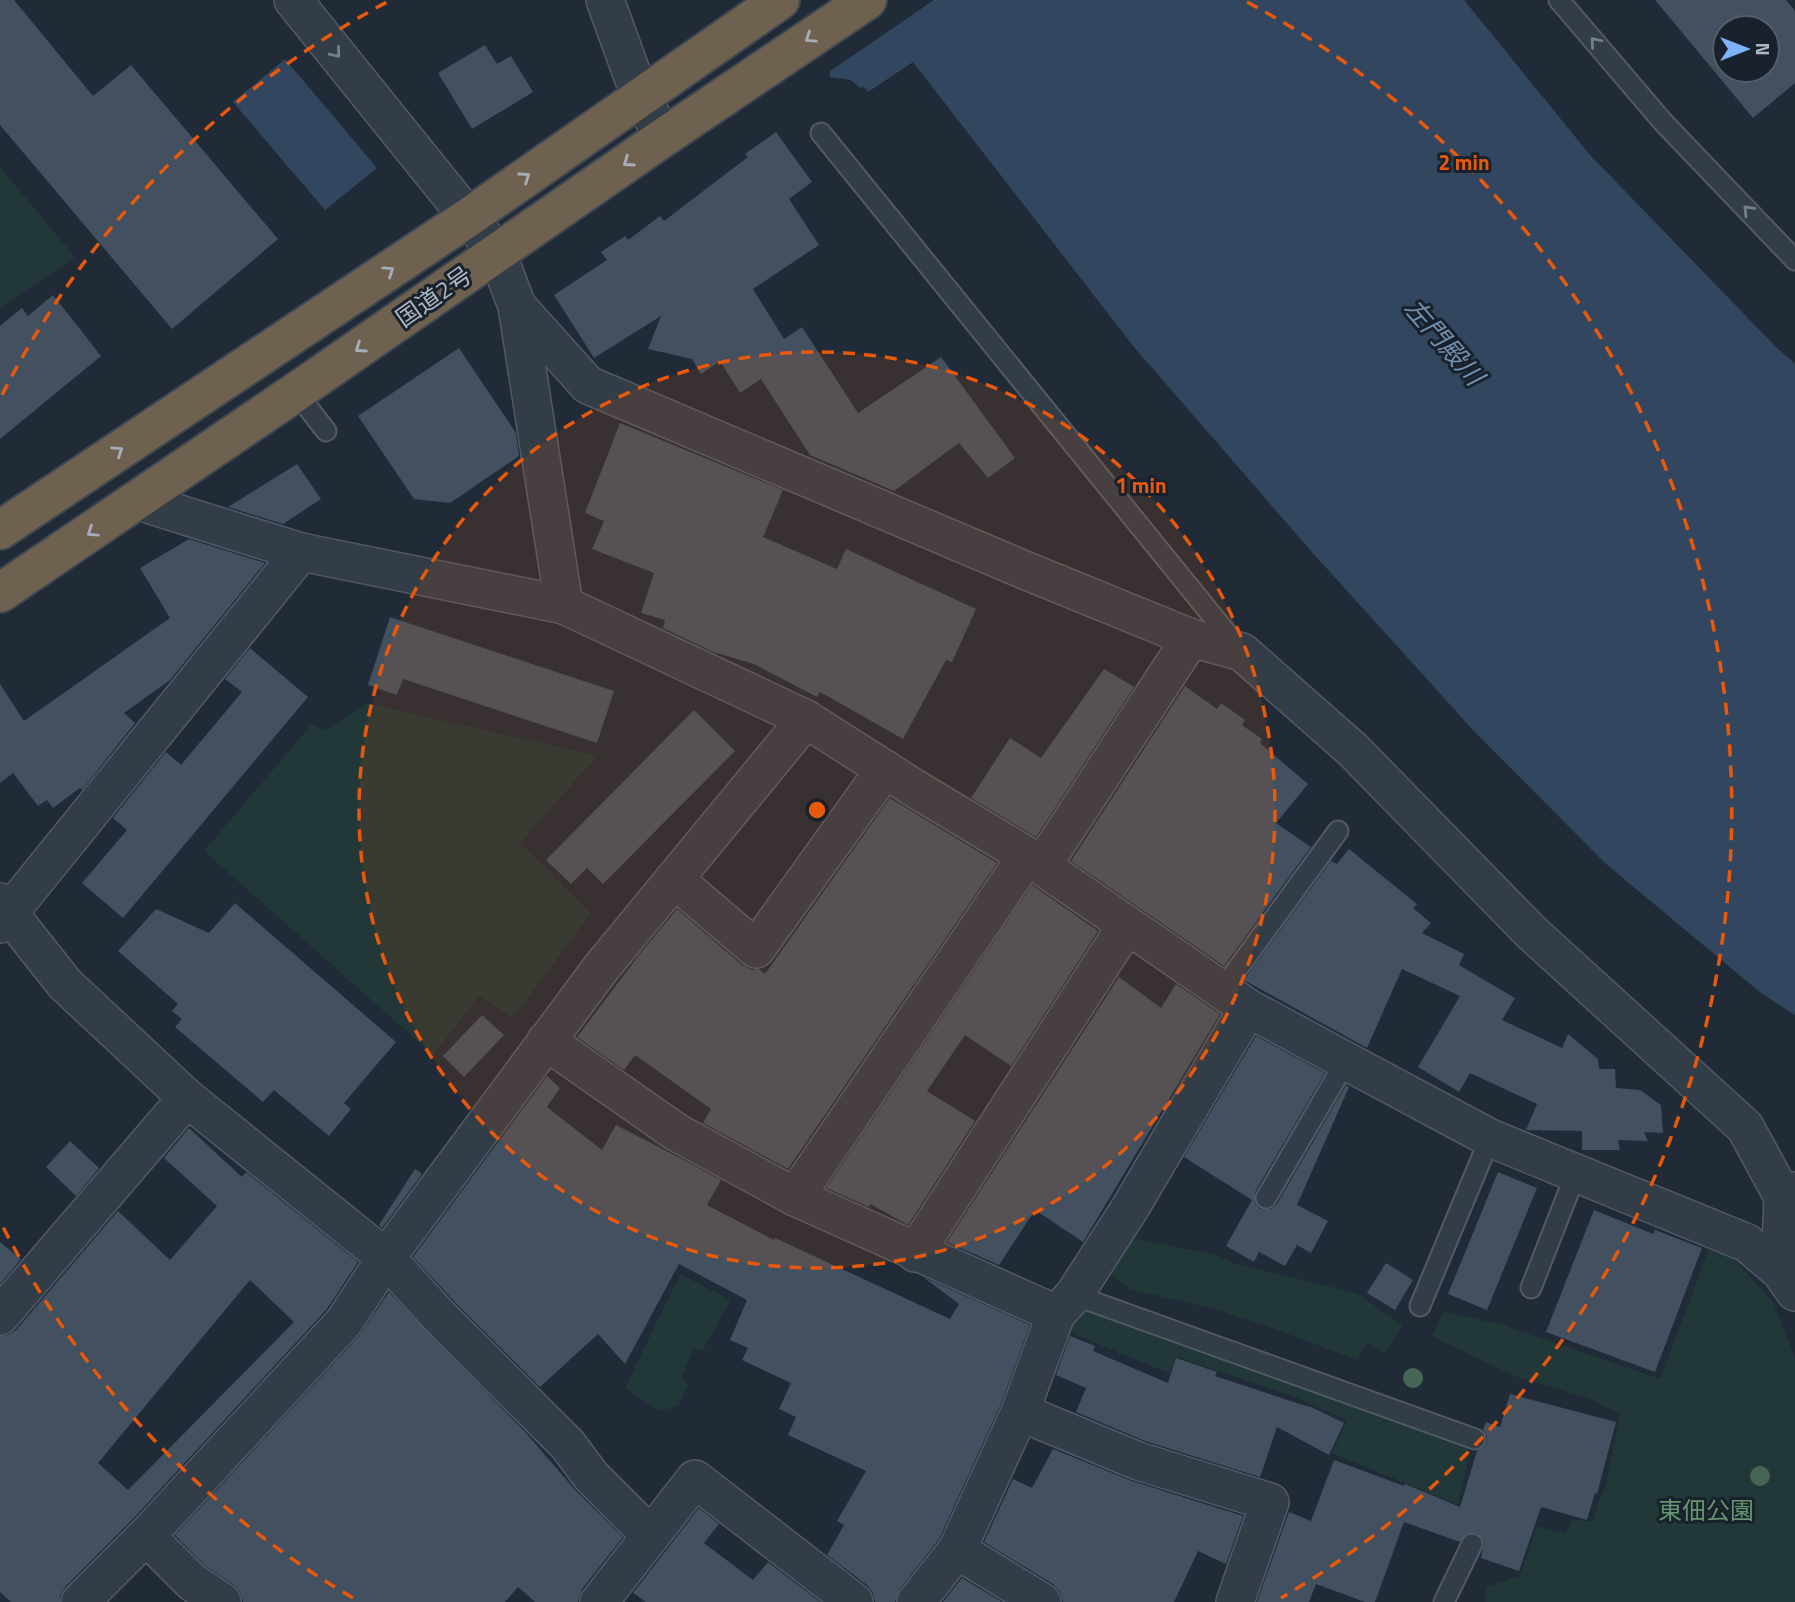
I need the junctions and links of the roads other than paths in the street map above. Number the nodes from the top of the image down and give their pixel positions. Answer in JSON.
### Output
{"nodes":[{"id":1,"x":293,"y":0,"type":"edge"},
{"id":2,"x":605,"y":0,"type":"edge"},
{"id":3,"x":780,"y":0,"type":"edge"},
{"id":4,"x":867,"y":0,"type":"edge"},
{"id":5,"x":1559,"y":0,"type":"edge"},
{"id":6,"x":640,"y":96,"type":"junction"},
{"id":7,"x":821,"y":133,"type":"dead end"},
{"id":8,"x":664,"y":137,"type":"junction"},
{"id":9,"x":469,"y":217,"type":"junction"},
{"id":10,"x":497,"y":253,"type":"junction"},
{"id":11,"x":1795,"y":260,"type":"edge"},
{"id":12,"x":517,"y":306,"type":"junction"},
{"id":13,"x":296,"y":393,"type":"junction"},
{"id":14,"x":326,"y":431,"type":"dead end"},
{"id":15,"x":138,"y":501,"type":"junction"},
{"id":16,"x":0,"y":530,"type":"edge"},
{"id":17,"x":301,"y":552,"type":"junction"},
{"id":18,"x":0,"y":593,"type":"edge"},
{"id":19,"x":564,"y":605,"type":"junction"},
{"id":20,"x":1191,"y":638,"type":"junction"},
{"id":21,"x":1242,"y":652,"type":"junction"},
{"id":22,"x":806,"y":719,"type":"junction"},
{"id":23,"x":885,"y":769,"type":"junction"},
{"id":24,"x":1338,"y":831,"type":"dead end"},
{"id":25,"x":1034,"y":861,"type":"junction"},
{"id":26,"x":674,"y":879,"type":"junction"},
{"id":27,"x":3,"y":913,"type":"edge"},
{"id":28,"x":1127,"y":925,"type":"junction"},
{"id":29,"x":1235,"y":999,"type":"junction"},
{"id":30,"x":546,"y":1041,"type":"junction"},
{"id":31,"x":1346,"y":1061,"type":"junction"},
{"id":32,"x":187,"y":1098,"type":"junction"},
{"id":33,"x":1490,"y":1138,"type":"junction"},
{"id":34,"x":1576,"y":1173,"type":"junction"},
{"id":35,"x":1789,"y":1194,"type":"edge"},
{"id":36,"x":795,"y":1197,"type":"junction"},
{"id":37,"x":1266,"y":1198,"type":"dead end"},
{"id":38,"x":915,"y":1253,"type":"junction"},
{"id":39,"x":386,"y":1258,"type":"junction"},
{"id":40,"x":1787,"y":1282,"type":"edge"},
{"id":41,"x":1531,"y":1288,"type":"dead end"},
{"id":42,"x":1065,"y":1304,"type":"junction"},
{"id":43,"x":1420,"y":1306,"type":"dead end"},
{"id":44,"x":0,"y":1317,"type":"edge"},
{"id":45,"x":1020,"y":1412,"type":"junction"},
{"id":46,"x":1475,"y":1439,"type":"dead end"},
{"id":47,"x":650,"y":1535,"type":"junction"},
{"id":48,"x":146,"y":1536,"type":"junction"},
{"id":49,"x":1472,"y":1544,"type":"dead end"},
{"id":50,"x":957,"y":1550,"type":"junction"},
{"id":51,"x":80,"y":1602,"type":"edge"},
{"id":52,"x":222,"y":1602,"type":"edge"},
{"id":53,"x":599,"y":1602,"type":"edge"},
{"id":54,"x":854,"y":1602,"type":"edge"},
{"id":55,"x":916,"y":1602,"type":"edge"},
{"id":56,"x":1042,"y":1602,"type":"edge"},
{"id":57,"x":1236,"y":1602,"type":"edge"},
{"id":58,"x":1444,"y":1602,"type":"edge"}],
"edges":[{"from":1,"to":9,"type":"street","one_way":true},
{"from":2,"to":6,"type":"street"},
{"from":3,"to":6,"type":"highway","name":"国道2号"},
{"from":4,"to":8,"type":"highway","name":"国道2号","one_way":true},
{"from":11,"to":5,"type":"lane","one_way":true},
{"from":6,"to":8,"type":"street"},
{"from":9,"to":6,"type":"highway","name":"国道2号","one_way":true},
{"from":7,"to":21,"type":"lane"},
{"from":8,"to":10,"type":"highway","name":"国道2号","one_way":true},
{"from":9,"to":10,"type":"street"},
{"from":16,"to":9,"type":"highway","name":"国道2号","one_way":true},
{"from":10,"to":12,"type":"street"},
{"from":10,"to":13,"type":"highway","name":"国道2号","one_way":true},
{"from":12,"to":19,"type":"street"},
{"from":12,"to":20,"type":"street"},
{"from":13,"to":14,"type":"lane"},
{"from":13,"to":15,"type":"highway","name":"国道2号"},
{"from":15,"to":17,"type":"street"},
{"from":15,"to":18,"type":"highway","name":"国道2号","one_way":true},
{"from":17,"to":19,"type":"street"},
{"from":17,"to":27,"type":"street"},
{"from":19,"to":22,"type":"street"},
{"from":20,"to":21,"type":"street"},
{"from":20,"to":25,"type":"street"},
{"from":21,"to":35,"type":"street"},
{"from":22,"to":23,"type":"street"},
{"from":22,"to":26,"type":"street"},
{"from":23,"to":25,"type":"street"},
{"from":23,"to":26,"type":"street"},
{"from":24,"to":29,"type":"lane"},
{"from":25,"to":28,"type":"street"},
{"from":25,"to":36,"type":"street"},
{"from":26,"to":30,"type":"street"},
{"from":27,"to":32,"type":"street"},
{"from":28,"to":29,"type":"street"},
{"from":28,"to":38,"type":"street"},
{"from":29,"to":31,"type":"street"},
{"from":29,"to":42,"type":"street"},
{"from":30,"to":36,"type":"street"},
{"from":30,"to":39,"type":"street"},
{"from":31,"to":33,"type":"street"},
{"from":31,"to":37,"type":"lane"},
{"from":32,"to":39,"type":"street"},
{"from":32,"to":44,"type":"street"},
{"from":33,"to":34,"type":"street"},
{"from":33,"to":43,"type":"lane"},
{"from":34,"to":40,"type":"street"},
{"from":34,"to":41,"type":"lane"},
{"from":35,"to":40,"type":"street"},
{"from":36,"to":38,"type":"street"},
{"from":38,"to":42,"type":"street"},
{"from":39,"to":47,"type":"street"},
{"from":39,"to":48,"type":"street"},
{"from":42,"to":45,"type":"street"},
{"from":42,"to":46,"type":"lane"},
{"from":45,"to":50,"type":"street"},
{"from":45,"to":57,"type":"street"},
{"from":47,"to":53,"type":"street"},
{"from":47,"to":54,"type":"street"},
{"from":48,"to":51,"type":"street"},
{"from":48,"to":52,"type":"street"},
{"from":49,"to":58,"type":"lane"},
{"from":50,"to":55,"type":"street"},
{"from":50,"to":56,"type":"street"}]}
